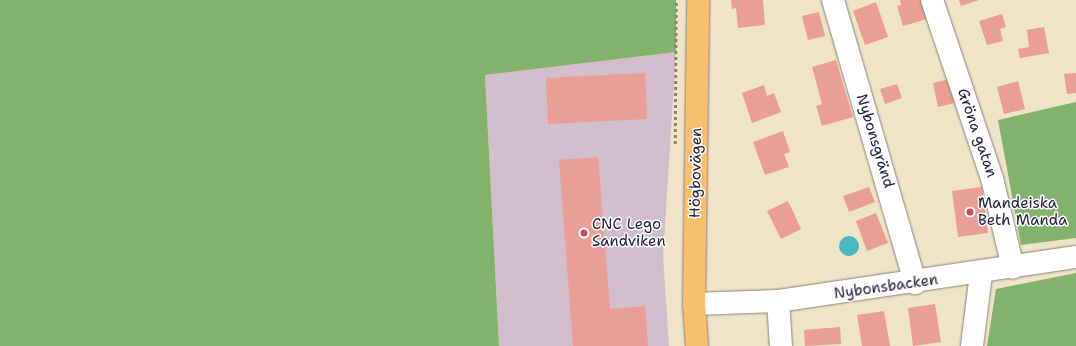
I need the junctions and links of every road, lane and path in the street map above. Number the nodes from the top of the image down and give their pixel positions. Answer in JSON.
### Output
{"nodes":[{"id":1,"x":698,"y":0,"type":"edge"},
{"id":2,"x":833,"y":0,"type":"edge"},
{"id":3,"x":932,"y":0,"type":"edge"},
{"id":4,"x":1076,"y":258,"type":"edge"},
{"id":5,"x":1013,"y":268,"type":"junction"},
{"id":6,"x":981,"y":274,"type":"junction"},
{"id":7,"x":915,"y":283,"type":"junction"},
{"id":8,"x":778,"y":301,"type":"junction"},
{"id":9,"x":694,"y":304,"type":"junction"},
{"id":10,"x":698,"y":346,"type":"edge"},
{"id":11,"x":781,"y":346,"type":"edge"},
{"id":12,"x":972,"y":346,"type":"edge"}],
"edges":[{"from":1,"to":9,"type":"main road","name":"Högbovägen"},
{"from":2,"to":7,"type":"street","name":"Nybonsgränd"},
{"from":3,"to":5,"type":"street","name":"Gröna gatan"},
{"from":4,"to":5,"type":"street","name":"Nybonsbacken"},
{"from":5,"to":6,"type":"street","name":"Nybonsbacken"},
{"from":6,"to":7,"type":"street","name":"Nybonsbacken"},
{"from":6,"to":12,"type":"street"},
{"from":7,"to":8,"type":"street","name":"Nybonsbacken"},
{"from":8,"to":9,"type":"street","name":"Nybonsbacken"},
{"from":8,"to":11,"type":"street"},
{"from":9,"to":10,"type":"main road","name":"Högbovägen"}]}
